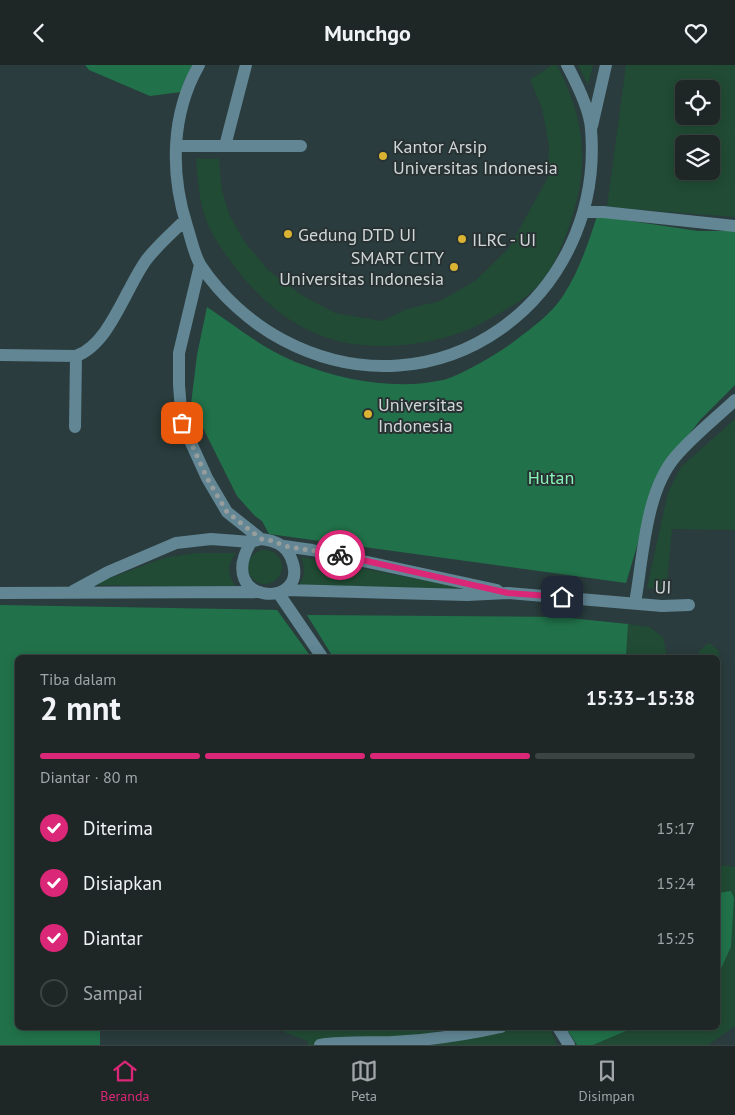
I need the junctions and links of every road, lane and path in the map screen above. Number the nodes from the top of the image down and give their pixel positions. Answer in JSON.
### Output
{"nodes":[{"id":1,"x":199,"y":65,"type":"edge"},
{"id":2,"x":246,"y":65,"type":"edge"},
{"id":3,"x":568,"y":65,"type":"edge"},
{"id":4,"x":606,"y":65,"type":"edge"},
{"id":5,"x":592,"y":127,"type":"junction"},
{"id":6,"x":176,"y":146,"type":"junction"},
{"id":7,"x":225,"y":146,"type":"junction"},
{"id":8,"x":301,"y":147,"type":"dead end"},
{"id":9,"x":584,"y":212,"type":"junction"},
{"id":10,"x":185,"y":220,"type":"junction"},
{"id":11,"x":735,"y":226,"type":"edge"},
{"id":12,"x":200,"y":265,"type":"junction"},
{"id":13,"x":0,"y":355,"type":"edge"},
{"id":14,"x":76,"y":356,"type":"junction"},
{"id":15,"x":735,"y":400,"type":"edge"},
{"id":16,"x":75,"y":427,"type":"dead end"},
{"id":17,"x":256,"y":541,"type":"junction"},
{"id":18,"x":284,"y":546,"type":"junction"},
{"id":19,"x":71,"y":592,"type":"junction"},
{"id":20,"x":260,"y":592,"type":"junction"},
{"id":21,"x":282,"y":592,"type":"junction"},
{"id":22,"x":0,"y":593,"type":"edge"},
{"id":23,"x":508,"y":593,"type":"junction"},
{"id":24,"x":635,"y":603,"type":"junction"},
{"id":25,"x":689,"y":605,"type":"dead end"},
{"id":26,"x":321,"y":655,"type":"edge"},
{"id":27,"x":487,"y":1030,"type":"edge"},
{"id":28,"x":560,"y":1030,"type":"edge"},
{"id":29,"x":320,"y":1045,"type":"edge"},
{"id":30,"x":569,"y":1045,"type":"edge"}],
"edges":[{"from":1,"to":6,"type":"street"},
{"from":2,"to":7,"type":"street"},
{"from":3,"to":5,"type":"street"},
{"from":4,"to":5,"type":"street"},
{"from":5,"to":9,"type":"street"},
{"from":6,"to":7,"type":"street"},
{"from":6,"to":10,"type":"street"},
{"from":7,"to":8,"type":"street"},
{"from":9,"to":11,"type":"street"},
{"from":9,"to":12,"type":"street"},
{"from":10,"to":12,"type":"street"},
{"from":10,"to":14,"type":"street"},
{"from":12,"to":17,"type":"street"},
{"from":13,"to":14,"type":"street"},
{"from":14,"to":16,"type":"street"},
{"from":15,"to":24,"type":"street"},
{"from":17,"to":18,"type":"street"},
{"from":17,"to":19,"type":"street"},
{"from":17,"to":20,"type":"street"},
{"from":18,"to":21,"type":"street"},
{"from":18,"to":23,"type":"street"},
{"from":19,"to":20,"type":"street"},
{"from":19,"to":22,"type":"street"},
{"from":20,"to":21,"type":"street"},
{"from":21,"to":23,"type":"street"},
{"from":21,"to":26,"type":"street"},
{"from":23,"to":24,"type":"street","name":"UI"},
{"from":24,"to":25,"type":"street","name":"UI"},
{"from":27,"to":29,"type":"street"},
{"from":28,"to":30,"type":"street"}]}
